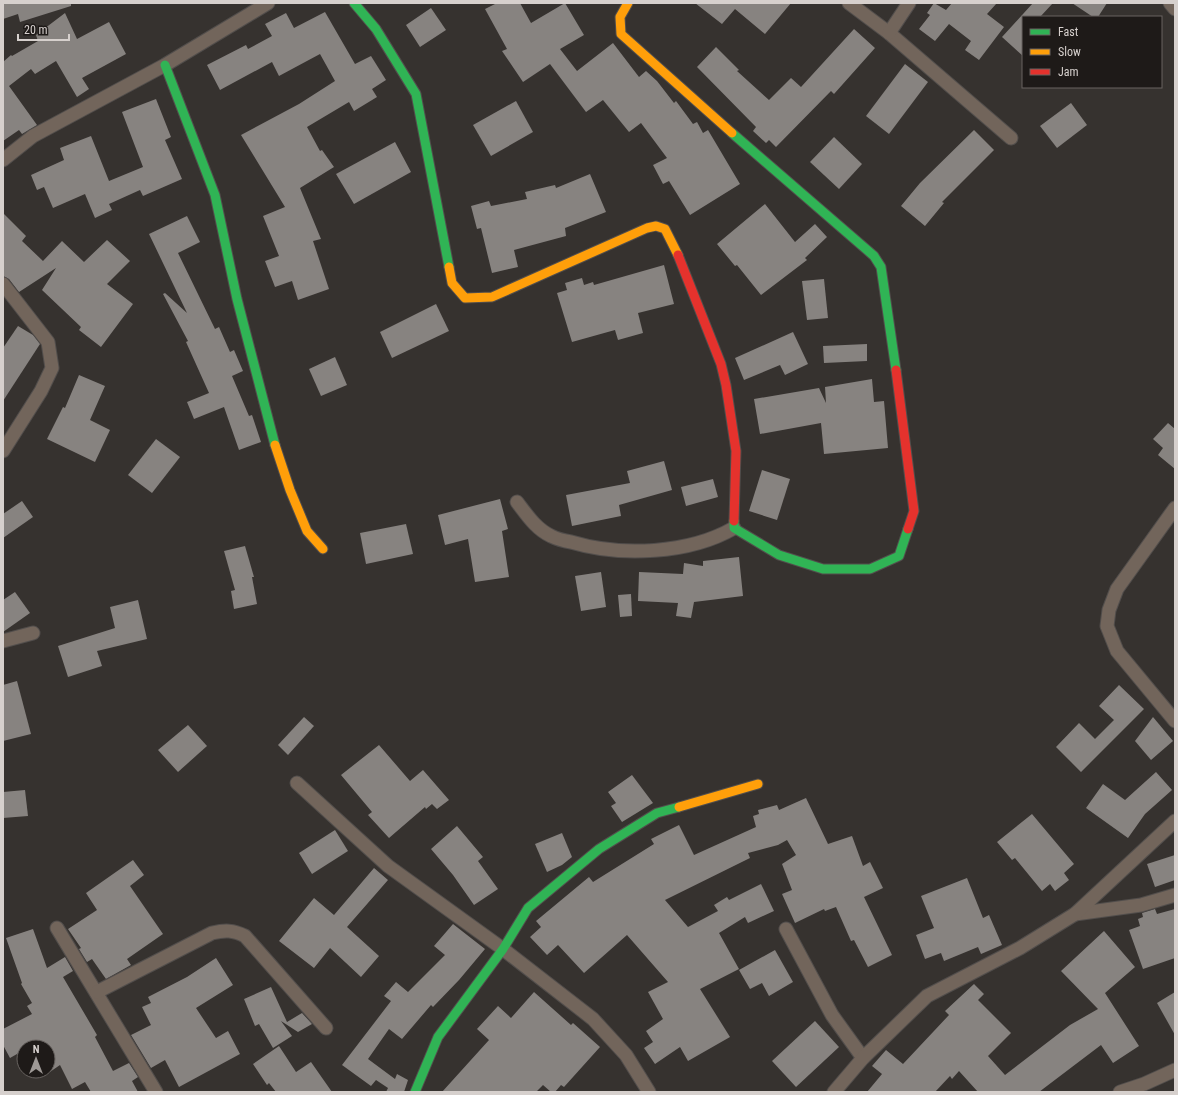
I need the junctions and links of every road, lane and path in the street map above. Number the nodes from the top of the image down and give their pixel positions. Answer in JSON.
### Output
{"nodes":[{"id":1,"x":268,"y":3,"type":"edge"},
{"id":2,"x":354,"y":3,"type":"edge"},
{"id":3,"x":628,"y":3,"type":"edge"},
{"id":4,"x":849,"y":3,"type":"edge"},
{"id":5,"x":908,"y":3,"type":"edge"},
{"id":6,"x":1170,"y":3,"type":"edge"},
{"id":7,"x":1175,"y":9,"type":"edge"},
{"id":8,"x":890,"y":33,"type":"junction"},
{"id":9,"x":165,"y":65,"type":"junction"},
{"id":10,"x":1011,"y":138,"type":"dead end"},
{"id":11,"x":3,"y":160,"type":"edge"},
{"id":12,"x":3,"y":284,"type":"edge"},
{"id":13,"x":3,"y":451,"type":"edge"},
{"id":14,"x":517,"y":502,"type":"dead end"},
{"id":15,"x":1175,"y":508,"type":"edge"},
{"id":16,"x":734,"y":528,"type":"junction"},
{"id":17,"x":323,"y":550,"type":"dead end"},
{"id":18,"x":34,"y":633,"type":"dead end"},
{"id":19,"x":3,"y":641,"type":"edge"},
{"id":20,"x":1175,"y":721,"type":"edge"},
{"id":21,"x":297,"y":783,"type":"dead end"},
{"id":22,"x":758,"y":784,"type":"dead end"},
{"id":23,"x":1175,"y":821,"type":"edge"},
{"id":24,"x":1175,"y":895,"type":"edge"},
{"id":25,"x":1075,"y":914,"type":"junction"},
{"id":26,"x":57,"y":928,"type":"dead end"},
{"id":27,"x":786,"y":929,"type":"dead end"},
{"id":28,"x":503,"y":948,"type":"junction"},
{"id":29,"x":97,"y":992,"type":"junction"},
{"id":30,"x":326,"y":1028,"type":"dead end"},
{"id":31,"x":863,"y":1058,"type":"junction"},
{"id":32,"x":1175,"y":1070,"type":"edge"},
{"id":33,"x":1147,"y":1088,"type":"edge"},
{"id":34,"x":417,"y":1091,"type":"edge"},
{"id":35,"x":156,"y":1092,"type":"edge"},
{"id":36,"x":649,"y":1092,"type":"edge"},
{"id":37,"x":834,"y":1092,"type":"edge"},
{"id":38,"x":1120,"y":1092,"type":"edge"}],
"edges":[{"from":1,"to":9,"type":"street"},
{"from":2,"to":16,"type":"street"},
{"from":3,"to":16,"type":"street"},
{"from":4,"to":8,"type":"street"},
{"from":5,"to":8,"type":"street"},
{"from":6,"to":7,"type":"street"},
{"from":8,"to":10,"type":"street"},
{"from":9,"to":11,"type":"street"},
{"from":9,"to":17,"type":"street"},
{"from":12,"to":13,"type":"street"},
{"from":14,"to":16,"type":"street"},
{"from":15,"to":20,"type":"street"},
{"from":18,"to":19,"type":"street"},
{"from":21,"to":28,"type":"street"},
{"from":22,"to":28,"type":"street"},
{"from":23,"to":25,"type":"street"},
{"from":24,"to":25,"type":"street"},
{"from":25,"to":31,"type":"street"},
{"from":26,"to":29,"type":"street"},
{"from":27,"to":31,"type":"street"},
{"from":28,"to":34,"type":"street"},
{"from":28,"to":36,"type":"street"},
{"from":29,"to":30,"type":"street"},
{"from":29,"to":35,"type":"street"},
{"from":31,"to":37,"type":"street"},
{"from":32,"to":33,"type":"street"},
{"from":33,"to":38,"type":"street"}]}
